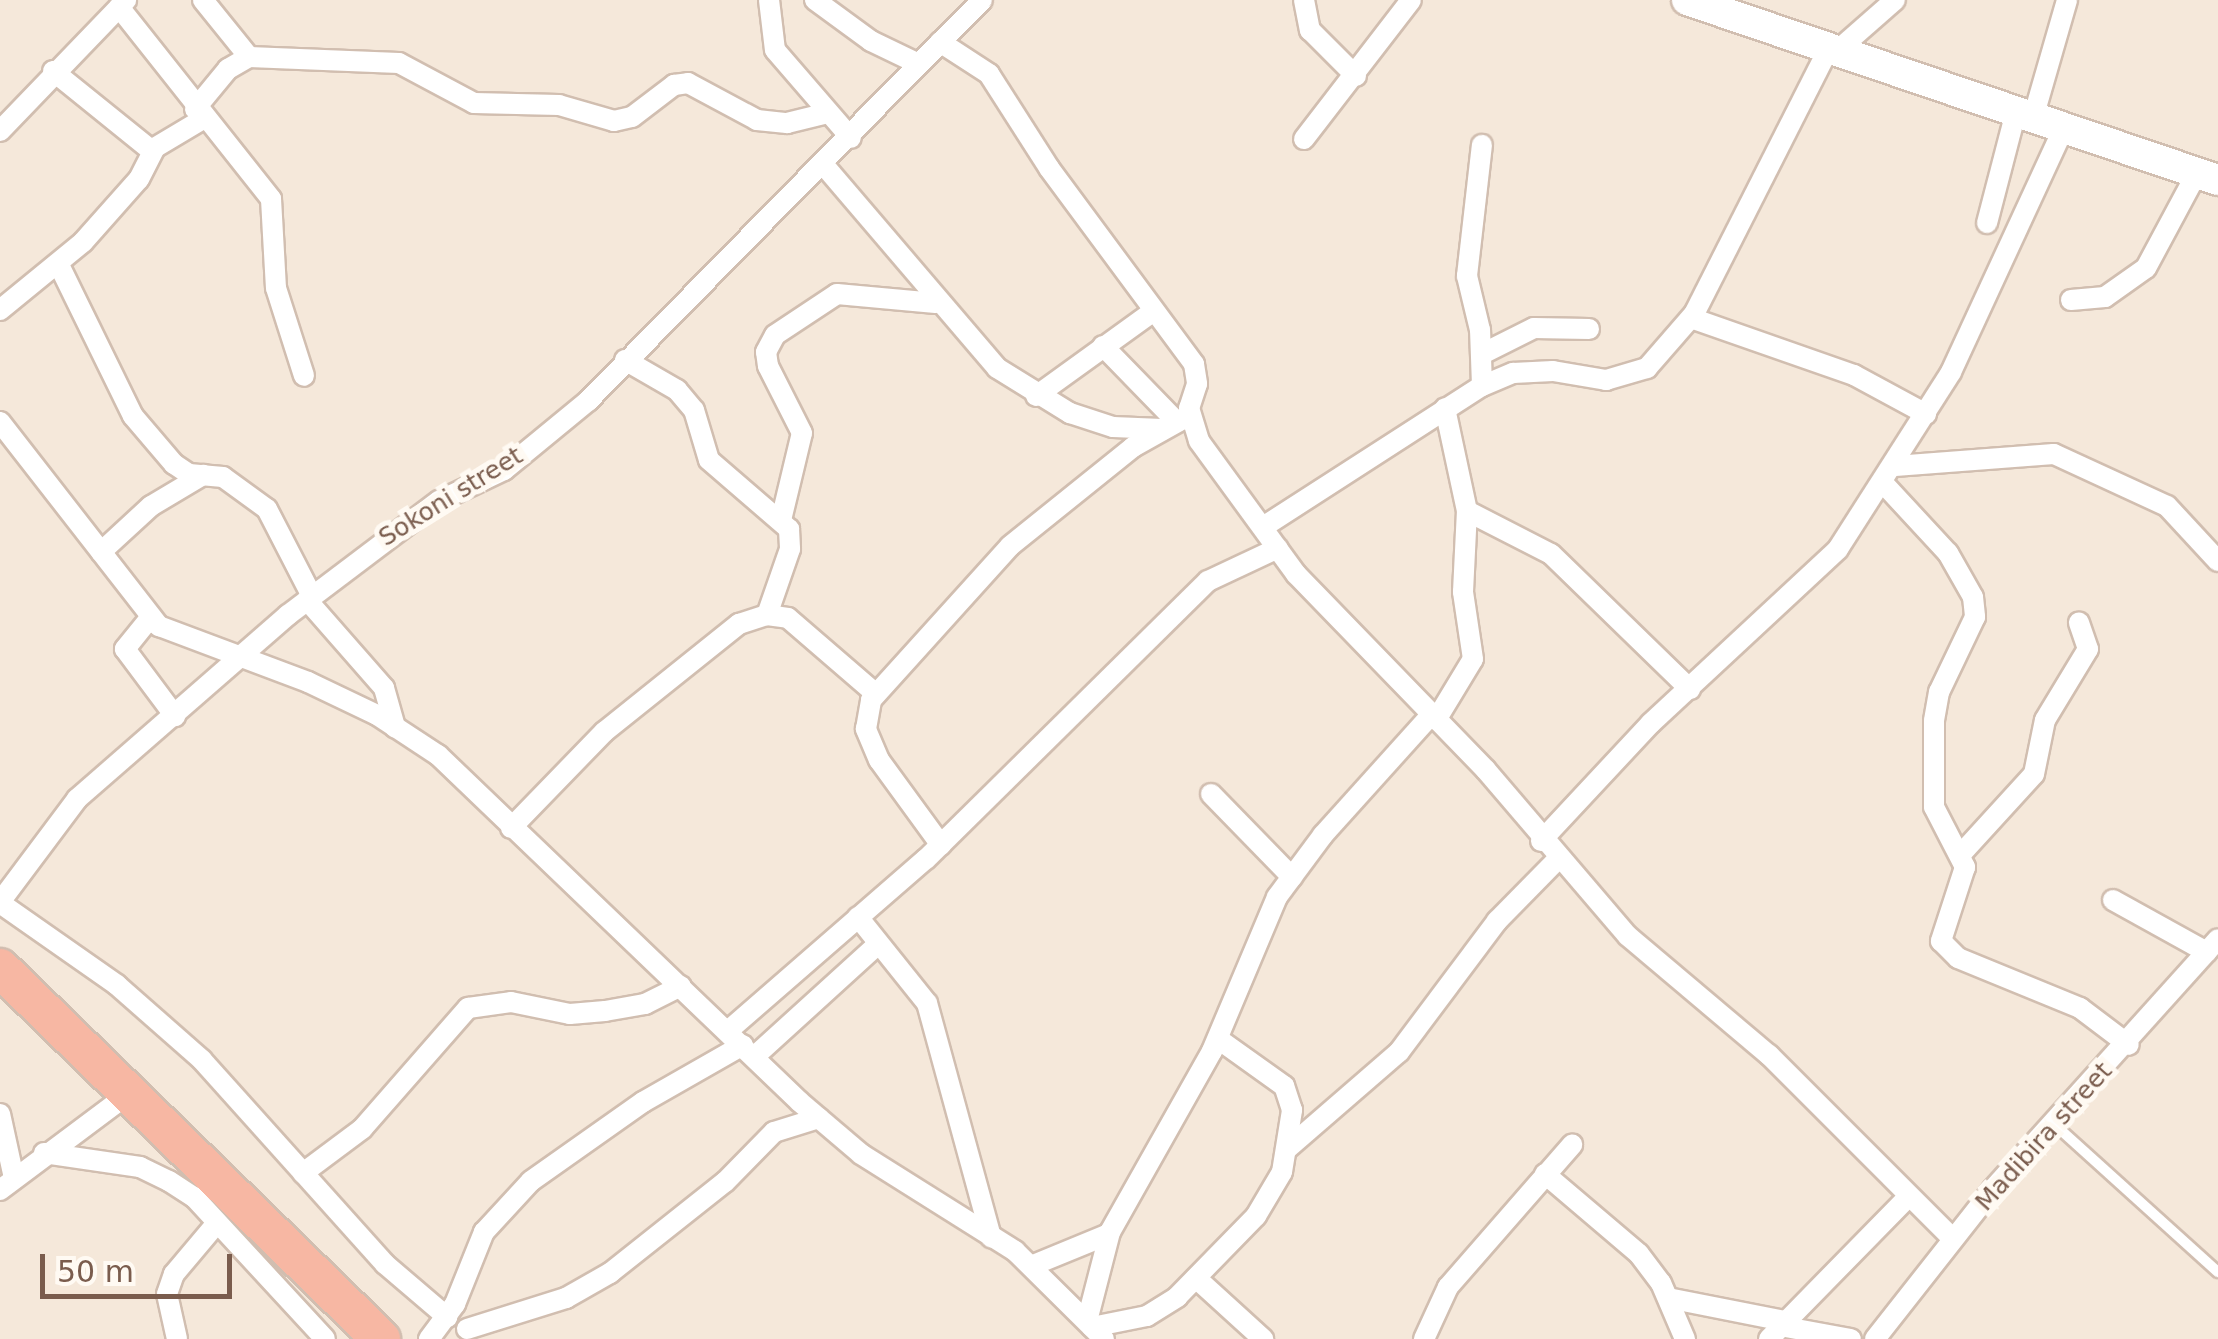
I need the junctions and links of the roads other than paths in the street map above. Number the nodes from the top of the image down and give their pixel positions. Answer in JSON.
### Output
{"nodes":[{"id":1,"x":203,"y":0,"type":"edge"},
{"id":2,"x":769,"y":0,"type":"edge"},
{"id":3,"x":815,"y":0,"type":"edge"},
{"id":4,"x":982,"y":0,"type":"edge"},
{"id":5,"x":1304,"y":0,"type":"edge"},
{"id":6,"x":1411,"y":0,"type":"edge"},
{"id":7,"x":1687,"y":0,"type":"edge"},
{"id":8,"x":1895,"y":0,"type":"edge"},
{"id":9,"x":2067,"y":0,"type":"edge"},
{"id":10,"x":123,"y":2,"type":"edge"},
{"id":11,"x":1721,"y":6,"type":"edge"},
{"id":12,"x":940,"y":42,"type":"junction"},
{"id":13,"x":1833,"y":50,"type":"junction"},
{"id":14,"x":250,"y":58,"type":"junction"},
{"id":15,"x":919,"y":64,"type":"junction"},
{"id":16,"x":53,"y":71,"type":"junction"},
{"id":17,"x":1356,"y":76,"type":"junction"},
{"id":18,"x":199,"y":114,"type":"junction"},
{"id":19,"x":828,"y":114,"type":"junction"},
{"id":20,"x":2025,"y":115,"type":"junction"},
{"id":21,"x":2064,"y":128,"type":"junction"},
{"id":22,"x":0,"y":131,"type":"edge"},
{"id":23,"x":850,"y":138,"type":"junction"},
{"id":24,"x":1304,"y":139,"type":"dead end"},
{"id":25,"x":1482,"y":145,"type":"dead end"},
{"id":26,"x":154,"y":150,"type":"junction"},
{"id":27,"x":823,"y":164,"type":"junction"},
{"id":28,"x":2207,"y":177,"type":"edge"},
{"id":29,"x":1988,"y":223,"type":"dead end"},
{"id":30,"x":59,"y":265,"type":"junction"},
{"id":31,"x":2071,"y":300,"type":"dead end"},
{"id":32,"x":936,"y":304,"type":"junction"},
{"id":33,"x":0,"y":310,"type":"edge"},
{"id":34,"x":1154,"y":311,"type":"junction"},
{"id":35,"x":1691,"y":318,"type":"junction"},
{"id":36,"x":1589,"y":329,"type":"dead end"},
{"id":37,"x":1103,"y":346,"type":"junction"},
{"id":38,"x":1482,"y":354,"type":"junction"},
{"id":39,"x":625,"y":360,"type":"junction"},
{"id":40,"x":304,"y":376,"type":"dead end"},
{"id":41,"x":1482,"y":386,"type":"junction"},
{"id":42,"x":1036,"y":396,"type":"junction"},
{"id":43,"x":1445,"y":408,"type":"junction"},
{"id":44,"x":1926,"y":414,"type":"junction"},
{"id":45,"x":0,"y":422,"type":"edge"},
{"id":46,"x":1177,"y":422,"type":"junction"},
{"id":47,"x":1889,"y":475,"type":"junction"},
{"id":48,"x":203,"y":476,"type":"junction"},
{"id":49,"x":1467,"y":511,"type":"junction"},
{"id":50,"x":782,"y":516,"type":"junction"},
{"id":51,"x":1264,"y":527,"type":"junction"},
{"id":52,"x":1278,"y":548,"type":"junction"},
{"id":53,"x":101,"y":552,"type":"junction"},
{"id":54,"x":2218,"y":562,"type":"edge"},
{"id":55,"x":310,"y":598,"type":"junction"},
{"id":56,"x":767,"y":615,"type":"junction"},
{"id":57,"x":150,"y":618,"type":"junction"},
{"id":58,"x":2079,"y":623,"type":"dead end"},
{"id":59,"x":238,"y":661,"type":"junction"},
{"id":60,"x":1690,"y":689,"type":"junction"},
{"id":61,"x":876,"y":694,"type":"junction"},
{"id":62,"x":176,"y":716,"type":"junction"},
{"id":63,"x":1434,"y":717,"type":"junction"},
{"id":64,"x":396,"y":727,"type":"junction"},
{"id":65,"x":1210,"y":794,"type":"dead end"},
{"id":66,"x":511,"y":828,"type":"junction"},
{"id":67,"x":1541,"y":841,"type":"junction"},
{"id":68,"x":940,"y":845,"type":"junction"},
{"id":69,"x":1961,"y":854,"type":"junction"},
{"id":70,"x":1557,"y":860,"type":"junction"},
{"id":71,"x":1292,"y":877,"type":"junction"},
{"id":72,"x":2,"y":896,"type":"edge"},
{"id":73,"x":2114,"y":900,"type":"dead end"},
{"id":74,"x":858,"y":917,"type":"junction"},
{"id":75,"x":878,"y":944,"type":"junction"},
{"id":76,"x":2212,"y":946,"type":"edge"},
{"id":77,"x":0,"y":968,"type":"edge"},
{"id":78,"x":681,"y":986,"type":"junction"},
{"id":79,"x":1218,"y":1039,"type":"junction"},
{"id":80,"x":742,"y":1044,"type":"junction"},
{"id":81,"x":2129,"y":1044,"type":"junction"},
{"id":82,"x":131,"y":1092,"type":"junction"},
{"id":83,"x":0,"y":1114,"type":"edge"},
{"id":84,"x":820,"y":1118,"type":"junction"},
{"id":85,"x":2054,"y":1124,"type":"junction"},
{"id":86,"x":1572,"y":1145,"type":"dead end"},
{"id":87,"x":1287,"y":1149,"type":"junction"},
{"id":88,"x":44,"y":1153,"type":"junction"},
{"id":89,"x":303,"y":1173,"type":"junction"},
{"id":90,"x":1545,"y":1174,"type":"junction"},
{"id":91,"x":7,"y":1184,"type":"edge"},
{"id":92,"x":1906,"y":1199,"type":"junction"},
{"id":93,"x":216,"y":1223,"type":"junction"},
{"id":94,"x":1109,"y":1234,"type":"junction"},
{"id":95,"x":991,"y":1236,"type":"junction"},
{"id":96,"x":1954,"y":1239,"type":"junction"},
{"id":97,"x":1031,"y":1266,"type":"junction"},
{"id":98,"x":2218,"y":1272,"type":"edge"},
{"id":99,"x":1196,"y":1278,"type":"junction"},
{"id":100,"x":1668,"y":1298,"type":"junction"},
{"id":101,"x":449,"y":1314,"type":"junction"},
{"id":102,"x":1094,"y":1329,"type":"edge"},
{"id":103,"x":1777,"y":1329,"type":"edge"},
{"id":104,"x":472,"y":1334,"type":"edge"},
{"id":105,"x":177,"y":1339,"type":"edge"},
{"id":106,"x":325,"y":1339,"type":"edge"},
{"id":107,"x":380,"y":1339,"type":"edge"},
{"id":108,"x":429,"y":1339,"type":"edge"},
{"id":109,"x":1262,"y":1339,"type":"edge"},
{"id":110,"x":1424,"y":1339,"type":"edge"},
{"id":111,"x":1685,"y":1339,"type":"edge"},
{"id":112,"x":1851,"y":1339,"type":"edge"},
{"id":113,"x":1875,"y":1339,"type":"edge"}],
"edges":[{"from":1,"to":14,"type":"street"},
{"from":2,"to":19,"type":"street"},
{"from":3,"to":15,"type":"street"},
{"from":4,"to":12,"type":"street","name":"Sokoni street"},
{"from":5,"to":17,"type":"street"},
{"from":6,"to":17,"type":"street"},
{"from":7,"to":11,"type":"street"},
{"from":8,"to":13,"type":"street"},
{"from":9,"to":20,"type":"street"},
{"from":10,"to":16,"type":"street"},
{"from":10,"to":18,"type":"street"},
{"from":11,"to":13,"type":"street"},
{"from":12,"to":15,"type":"street","name":"Sokoni street"},
{"from":12,"to":34,"type":"street"},
{"from":13,"to":20,"type":"street"},
{"from":13,"to":35,"type":"street"},
{"from":14,"to":18,"type":"street"},
{"from":14,"to":19,"type":"street"},
{"from":15,"to":23,"type":"street","name":"Sokoni street"},
{"from":16,"to":22,"type":"street"},
{"from":16,"to":26,"type":"street"},
{"from":17,"to":24,"type":"street"},
{"from":18,"to":26,"type":"street"},
{"from":18,"to":40,"type":"street"},
{"from":19,"to":23,"type":"street"},
{"from":20,"to":21,"type":"street"},
{"from":20,"to":29,"type":"street"},
{"from":21,"to":28,"type":"street"},
{"from":21,"to":44,"type":"street"},
{"from":23,"to":27,"type":"street","name":"Sokoni street"},
{"from":25,"to":38,"type":"street"},
{"from":26,"to":30,"type":"street"},
{"from":27,"to":32,"type":"street"},
{"from":27,"to":39,"type":"street","name":"Sokoni street"},
{"from":28,"to":31,"type":"street"},
{"from":30,"to":33,"type":"street"},
{"from":30,"to":48,"type":"street"},
{"from":32,"to":42,"type":"street"},
{"from":32,"to":50,"type":"street"},
{"from":34,"to":37,"type":"street"},
{"from":34,"to":46,"type":"street"},
{"from":35,"to":41,"type":"street"},
{"from":35,"to":44,"type":"street"},
{"from":36,"to":38,"type":"street"},
{"from":37,"to":42,"type":"street"},
{"from":37,"to":46,"type":"street"},
{"from":38,"to":41,"type":"street"},
{"from":39,"to":50,"type":"street"},
{"from":39,"to":55,"type":"street","name":"Sokoni street"},
{"from":41,"to":43,"type":"street"},
{"from":42,"to":46,"type":"street"},
{"from":43,"to":49,"type":"street"},
{"from":43,"to":51,"type":"street"},
{"from":44,"to":47,"type":"street"},
{"from":45,"to":53,"type":"street"},
{"from":46,"to":51,"type":"street"},
{"from":46,"to":61,"type":"street"},
{"from":47,"to":54,"type":"street"},
{"from":47,"to":60,"type":"street"},
{"from":47,"to":69,"type":"street"},
{"from":48,"to":53,"type":"street"},
{"from":48,"to":55,"type":"street"},
{"from":49,"to":60,"type":"street"},
{"from":49,"to":63,"type":"street"},
{"from":50,"to":56,"type":"street"},
{"from":51,"to":52,"type":"street"},
{"from":52,"to":63,"type":"street"},
{"from":52,"to":68,"type":"street"},
{"from":53,"to":57,"type":"street"},
{"from":55,"to":59,"type":"street","name":"Sokoni street"},
{"from":55,"to":64,"type":"street"},
{"from":56,"to":61,"type":"street"},
{"from":56,"to":66,"type":"street"},
{"from":57,"to":59,"type":"street"},
{"from":57,"to":62,"type":"street"},
{"from":58,"to":69,"type":"street"},
{"from":59,"to":62,"type":"street","name":"Sokoni street"},
{"from":59,"to":64,"type":"street"},
{"from":60,"to":67,"type":"street"},
{"from":61,"to":68,"type":"street"},
{"from":62,"to":72,"type":"street","name":"Sokoni street"},
{"from":63,"to":67,"type":"street"},
{"from":63,"to":71,"type":"street"},
{"from":64,"to":66,"type":"street"},
{"from":65,"to":71,"type":"street"},
{"from":66,"to":78,"type":"street"},
{"from":67,"to":70,"type":"street"},
{"from":68,"to":74,"type":"street"},
{"from":69,"to":81,"type":"street"},
{"from":70,"to":87,"type":"street"},
{"from":70,"to":92,"type":"street"},
{"from":71,"to":79,"type":"street"},
{"from":72,"to":89,"type":"street"},
{"from":73,"to":76,"type":"street"},
{"from":74,"to":75,"type":"street"},
{"from":74,"to":80,"type":"street"},
{"from":75,"to":80,"type":"street"},
{"from":75,"to":95,"type":"street"},
{"from":76,"to":81,"type":"street","name":"Madibira street"},
{"from":77,"to":82,"type":"highway"},
{"from":78,"to":80,"type":"street"},
{"from":78,"to":89,"type":"street"},
{"from":79,"to":87,"type":"street"},
{"from":79,"to":94,"type":"street"},
{"from":80,"to":84,"type":"street"},
{"from":80,"to":101,"type":"street"},
{"from":81,"to":85,"type":"street","name":"Madibira street"},
{"from":82,"to":88,"type":"street"},
{"from":82,"to":107,"type":"highway"},
{"from":83,"to":91,"type":"street"},
{"from":84,"to":95,"type":"street"},
{"from":84,"to":104,"type":"street"},
{"from":85,"to":96,"type":"street","name":"Madibira street"},
{"from":85,"to":98,"type":"lane"},
{"from":86,"to":90,"type":"street"},
{"from":87,"to":99,"type":"street"},
{"from":88,"to":91,"type":"street"},
{"from":88,"to":93,"type":"street"},
{"from":89,"to":101,"type":"street"},
{"from":90,"to":100,"type":"street"},
{"from":90,"to":110,"type":"street"},
{"from":92,"to":96,"type":"street"},
{"from":92,"to":103,"type":"street"},
{"from":93,"to":105,"type":"street"},
{"from":93,"to":106,"type":"street"},
{"from":94,"to":97,"type":"street"},
{"from":94,"to":102,"type":"street"},
{"from":95,"to":97,"type":"street"},
{"from":96,"to":113,"type":"street","name":"Madibira street"},
{"from":97,"to":102,"type":"street"},
{"from":99,"to":102,"type":"street"},
{"from":99,"to":109,"type":"street"},
{"from":100,"to":103,"type":"street"},
{"from":100,"to":111,"type":"street"},
{"from":101,"to":104,"type":"street"},
{"from":101,"to":108,"type":"street"},
{"from":103,"to":112,"type":"street"}]}
